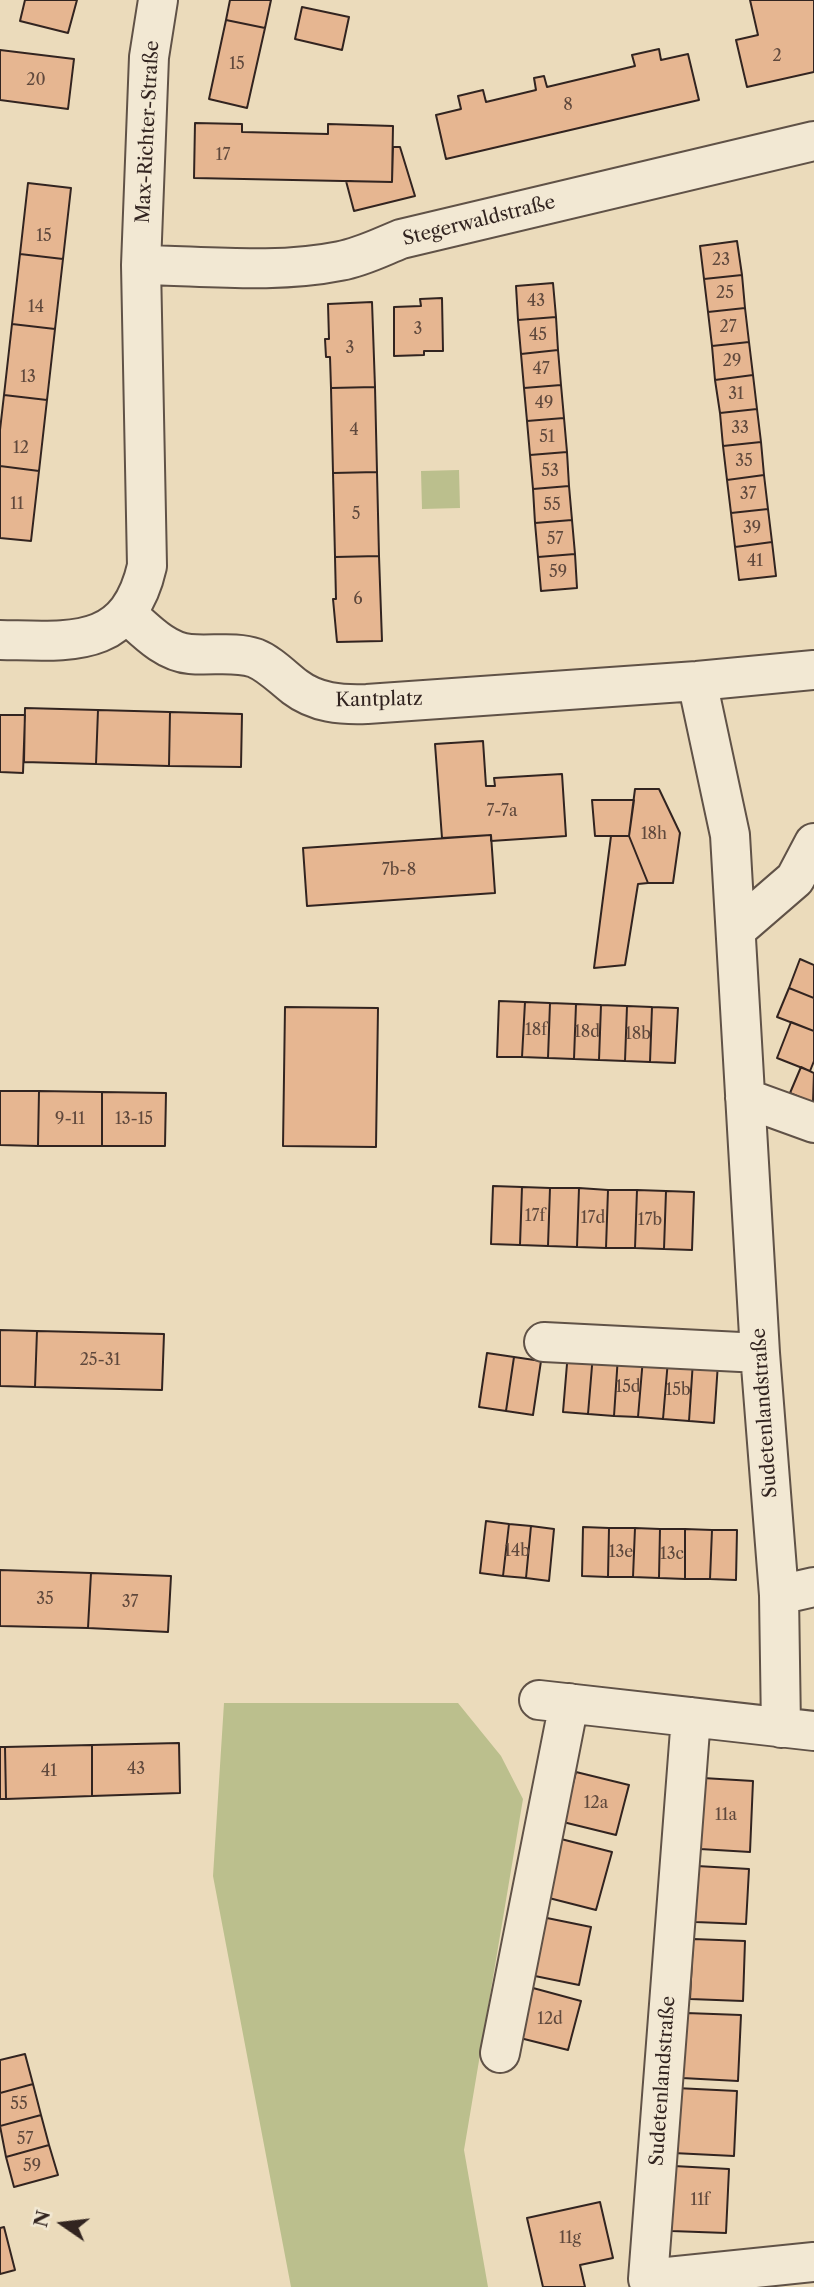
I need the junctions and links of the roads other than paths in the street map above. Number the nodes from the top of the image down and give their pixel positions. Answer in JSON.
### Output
{"nodes":[{"id":1,"x":158,"y":0,"type":"edge"},
{"id":2,"x":814,"y":141,"type":"edge"},
{"id":3,"x":141,"y":265,"type":"junction"},
{"id":4,"x":127,"y":614,"type":"junction"},
{"id":5,"x":0,"y":640,"type":"edge"},
{"id":6,"x":814,"y":670,"type":"edge"},
{"id":7,"x":697,"y":681,"type":"junction"},
{"id":8,"x":814,"y":843,"type":"edge"},
{"id":9,"x":736,"y":930,"type":"junction"},
{"id":10,"x":745,"y":1098,"type":"junction"},
{"id":11,"x":814,"y":1122,"type":"edge"},
{"id":12,"x":544,"y":1342,"type":"dead end"},
{"id":13,"x":760,"y":1353,"type":"junction"},
{"id":14,"x":796,"y":1591,"type":"edge"},
{"id":15,"x":691,"y":1717,"type":"junction"},
{"id":16,"x":797,"y":1730,"type":"edge"},
{"id":17,"x":500,"y":2053,"type":"dead end"},
{"id":18,"x":814,"y":2262,"type":"edge"}],
"edges":[{"from":1,"to":3,"type":"street","name":"Max-Richter-Straße"},
{"from":2,"to":3,"type":"street","name":"Stegerwaldstraße"},
{"from":3,"to":4,"type":"street"},
{"from":4,"to":5,"type":"street"},
{"from":4,"to":7,"type":"street","name":"Kantplatz"},
{"from":6,"to":7,"type":"street"},
{"from":7,"to":9,"type":"street","name":"Sudetenlandstraße"},
{"from":8,"to":9,"type":"street"},
{"from":9,"to":10,"type":"street","name":"Sudetenlandstraße"},
{"from":10,"to":11,"type":"street"},
{"from":10,"to":13,"type":"street","name":"Sudetenlandstraße"},
{"from":12,"to":13,"type":"street"},
{"from":13,"to":14,"type":"street","name":"Sudetenlandstraße"},
{"from":14,"to":16,"type":"street","name":"Sudetenlandstraße"},
{"from":15,"to":16,"type":"street","name":"Sudetenlandstraße"},
{"from":15,"to":17,"type":"street","name":"Sudetenlandstraße"},
{"from":15,"to":18,"type":"street","name":"Sudetenlandstraße"}]}
